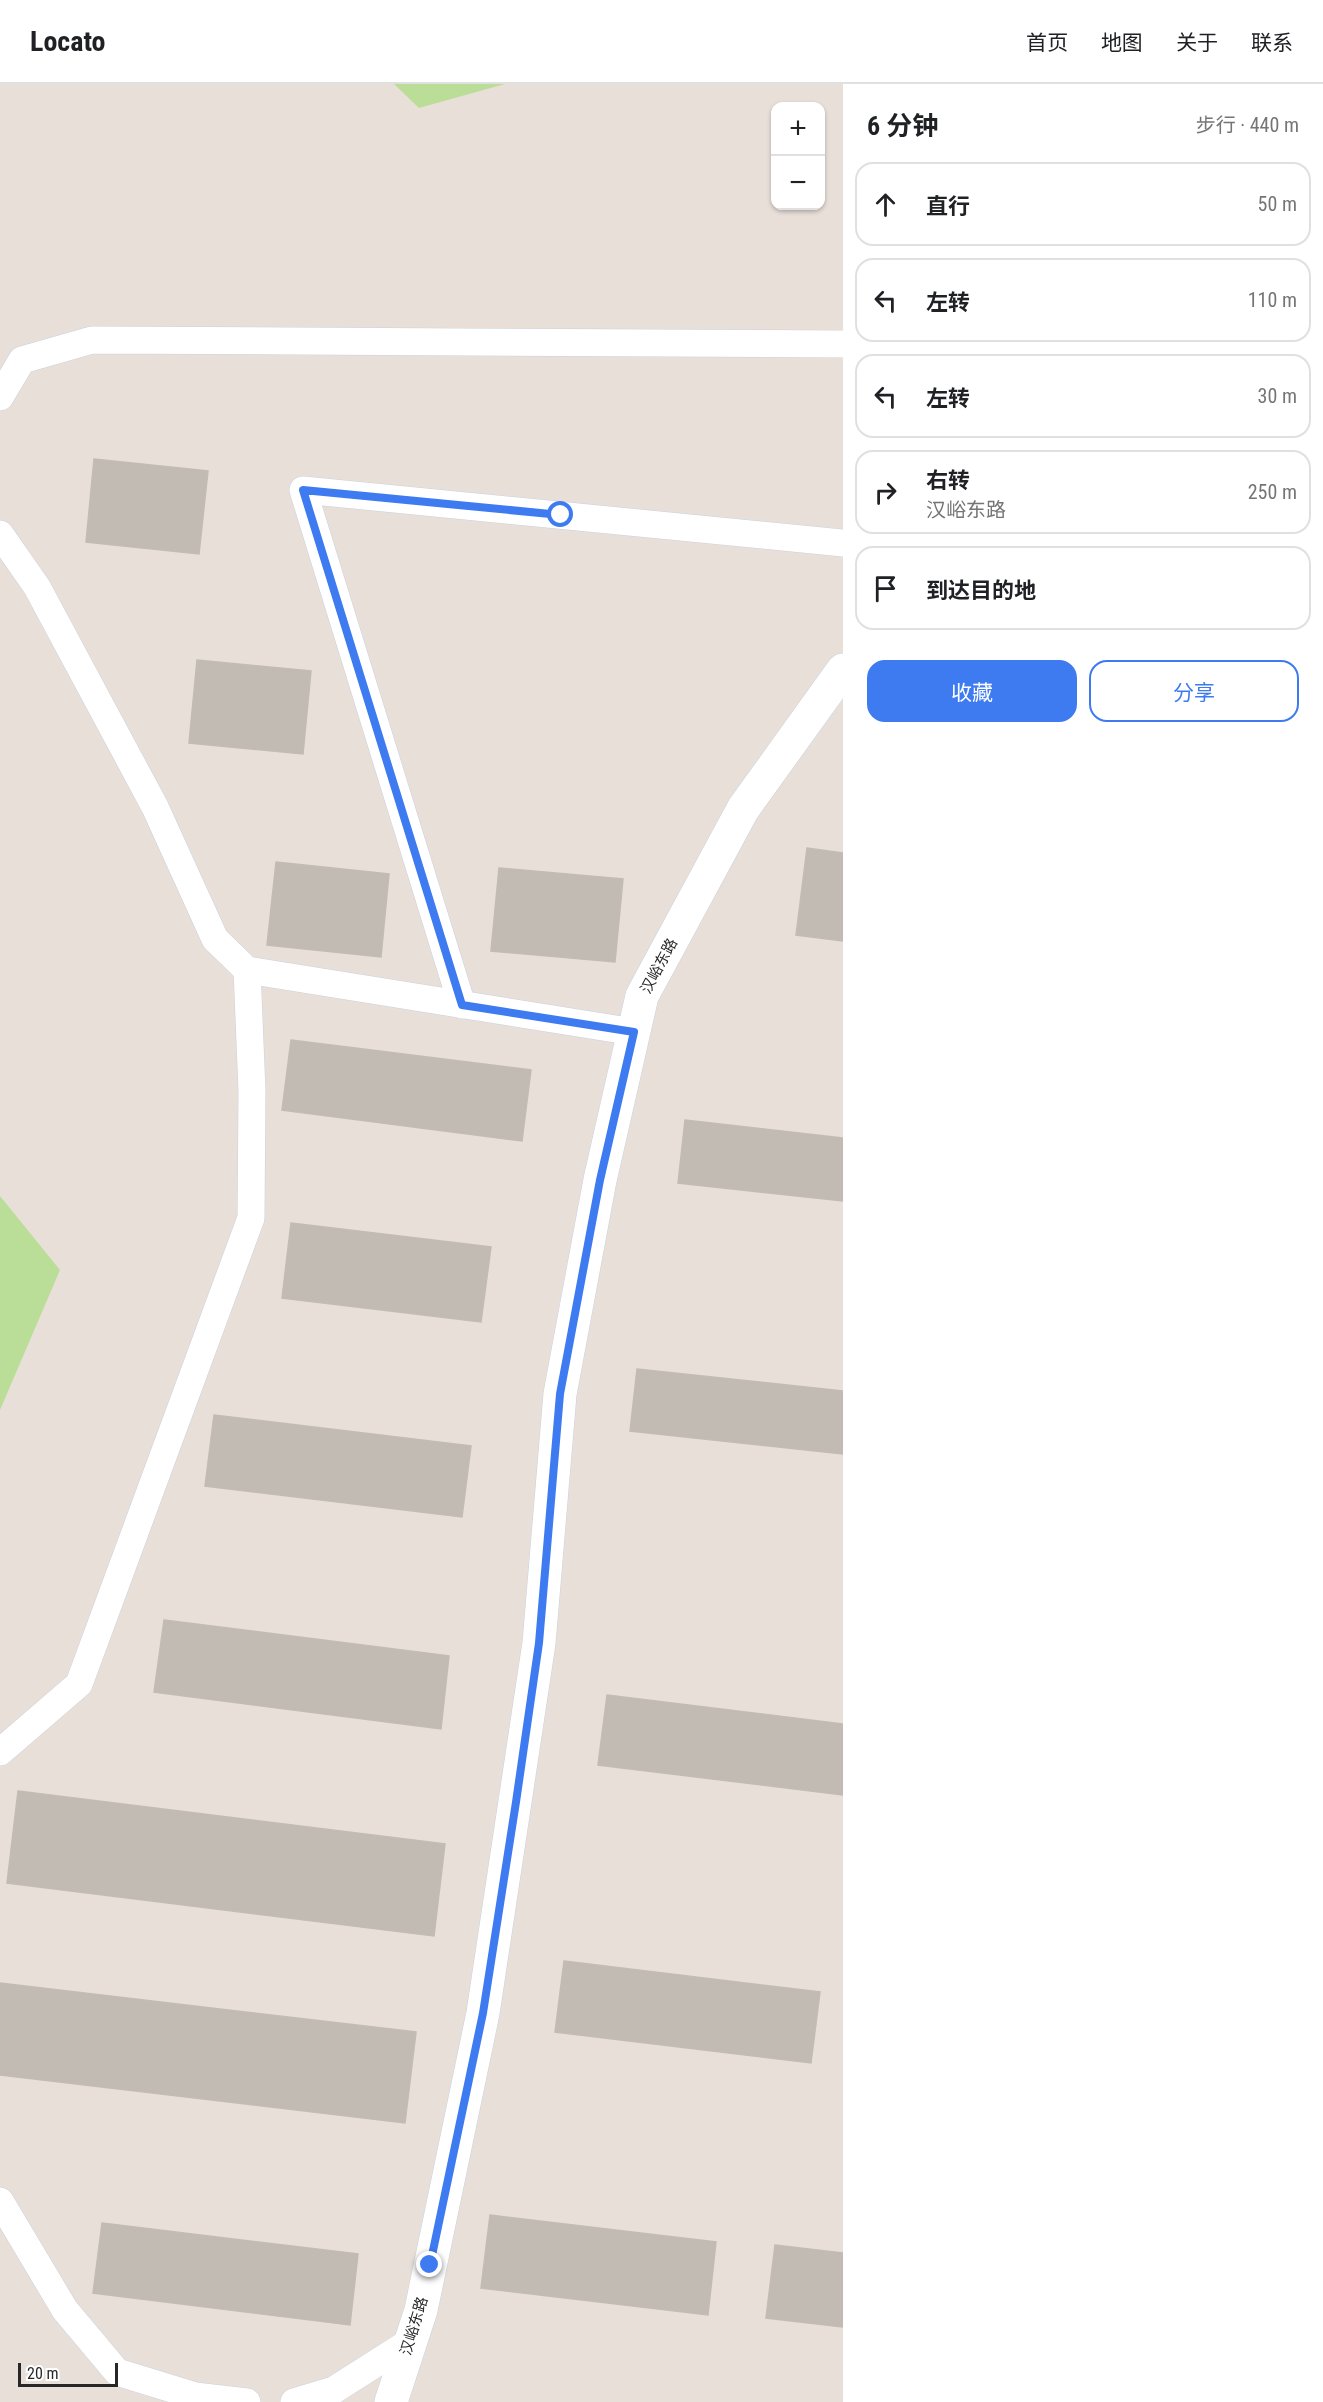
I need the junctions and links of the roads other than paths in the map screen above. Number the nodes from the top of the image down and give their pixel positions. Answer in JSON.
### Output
{"nodes":[{"id":1,"x":843,"y":344,"type":"edge"},
{"id":2,"x":0,"y":397,"type":"edge"},
{"id":3,"x":0,"y":534,"type":"edge"},
{"id":4,"x":843,"y":543,"type":"edge"},
{"id":5,"x":843,"y":670,"type":"edge"},
{"id":6,"x":248,"y":970,"type":"junction"},
{"id":7,"x":462,"y":1005,"type":"junction"},
{"id":8,"x":634,"y":1032,"type":"junction"},
{"id":9,"x":0,"y":1752,"type":"edge"},
{"id":10,"x":0,"y":2201,"type":"edge"},
{"id":11,"x":411,"y":2341,"type":"junction"},
{"id":12,"x":247,"y":2402,"type":"edge"},
{"id":13,"x":294,"y":2402,"type":"edge"},
{"id":14,"x":391,"y":2402,"type":"edge"}],
"edges":[{"from":1,"to":2,"type":"street"},
{"from":3,"to":6,"type":"street"},
{"from":4,"to":7,"type":"street"},
{"from":5,"to":8,"type":"street","name":"汉峪东路"},
{"from":6,"to":7,"type":"street"},
{"from":6,"to":9,"type":"street"},
{"from":7,"to":8,"type":"street"},
{"from":8,"to":11,"type":"street","name":"汉峪东路"},
{"from":10,"to":12,"type":"street"},
{"from":11,"to":13,"type":"street"},
{"from":11,"to":14,"type":"street","name":"汉峪东路"}]}
